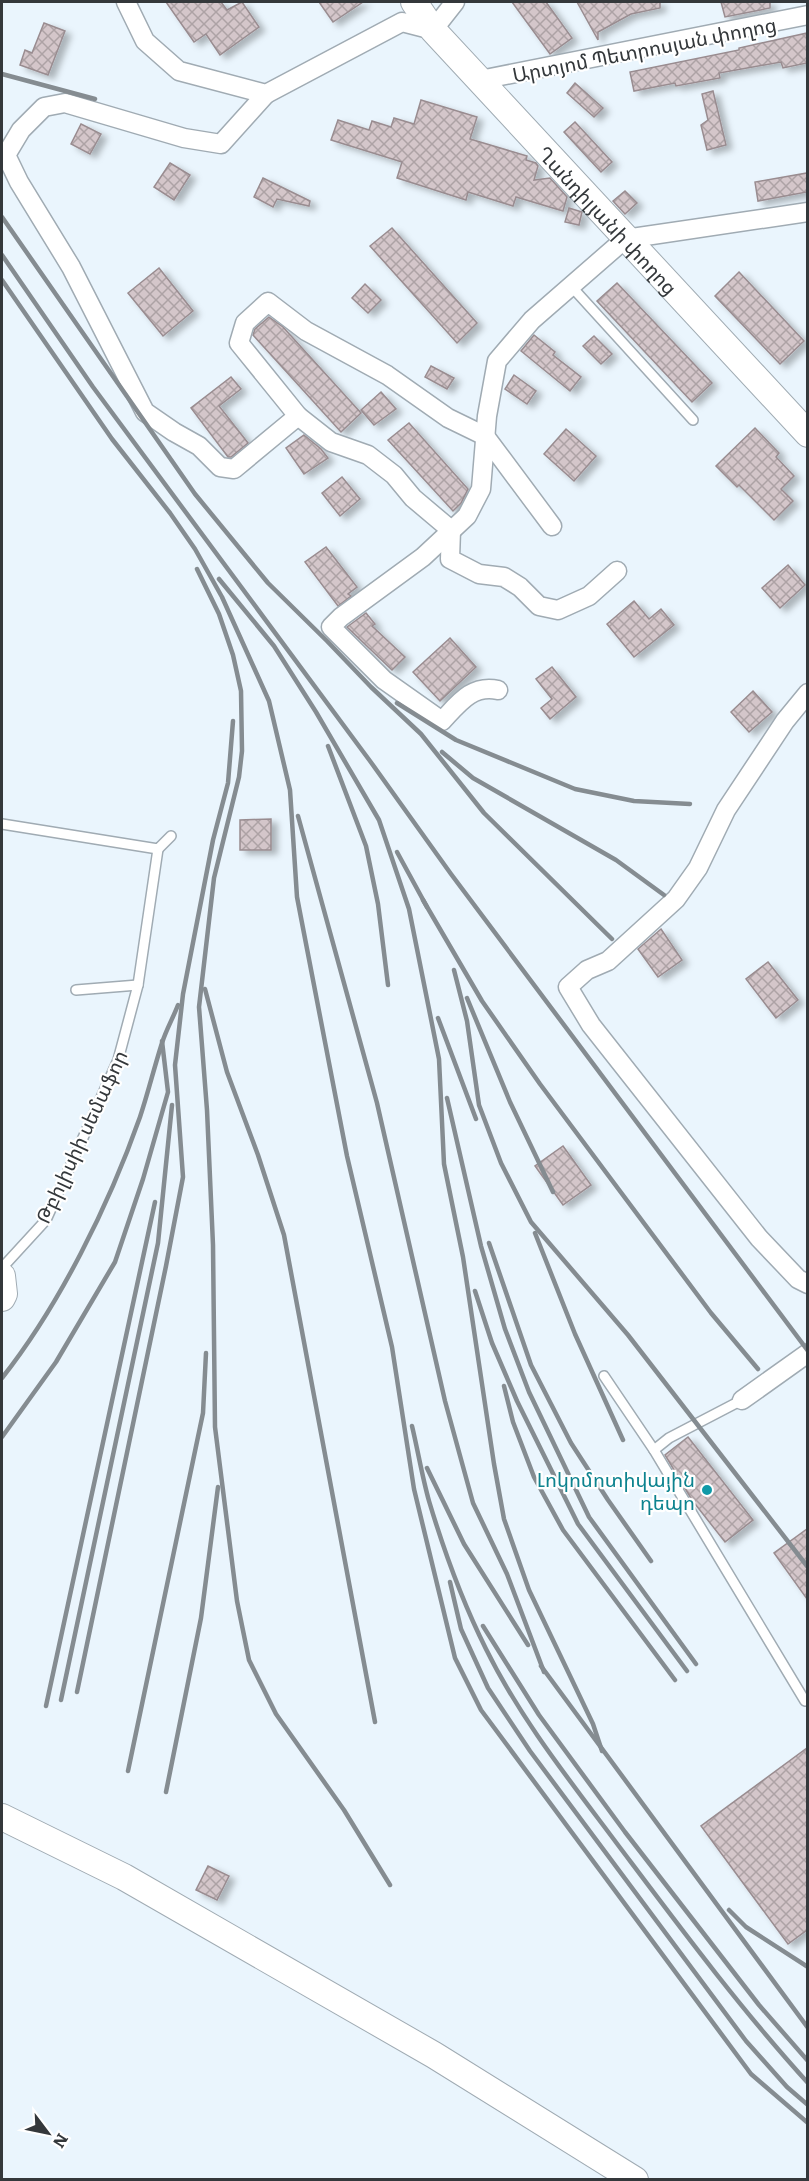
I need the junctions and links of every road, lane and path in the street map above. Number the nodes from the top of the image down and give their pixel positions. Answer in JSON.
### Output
{"nodes":[{"id":1,"x":126,"y":2,"type":"edge"},
{"id":2,"x":414,"y":2,"type":"edge"},
{"id":3,"x":455,"y":2,"type":"edge"},
{"id":4,"x":807,"y":15,"type":"edge"},
{"id":5,"x":433,"y":30,"type":"junction"},
{"id":6,"x":480,"y":80,"type":"junction"},
{"id":7,"x":266,"y":94,"type":"junction"},
{"id":8,"x":807,"y":212,"type":"edge"},
{"id":9,"x":625,"y":238,"type":"junction"},
{"id":10,"x":571,"y":286,"type":"junction"},
{"id":11,"x":298,"y":416,"type":"junction"},
{"id":12,"x":693,"y":420,"type":"dead end"},
{"id":13,"x":807,"y":434,"type":"edge"},
{"id":14,"x":485,"y":436,"type":"junction"},
{"id":15,"x":552,"y":526,"type":"dead end"},
{"id":16,"x":451,"y":530,"type":"junction"},
{"id":17,"x":616,"y":571,"type":"dead end"},
{"id":18,"x":498,"y":690,"type":"dead end"},
{"id":19,"x":807,"y":693,"type":"edge"},
{"id":20,"x":2,"y":824,"type":"edge"},
{"id":21,"x":171,"y":836,"type":"dead end"},
{"id":22,"x":158,"y":849,"type":"junction"},
{"id":23,"x":138,"y":985,"type":"junction"},
{"id":24,"x":76,"y":990,"type":"dead end"},
{"id":25,"x":2,"y":1268,"type":"edge"},
{"id":26,"x":2,"y":1276,"type":"edge"},
{"id":27,"x":807,"y":1284,"type":"edge"},
{"id":28,"x":2,"y":1298,"type":"edge"},
{"id":29,"x":807,"y":1353,"type":"edge"},
{"id":30,"x":604,"y":1376,"type":"dead end"},
{"id":31,"x":742,"y":1400,"type":"joint"},
{"id":32,"x":654,"y":1450,"type":"junction"},
{"id":33,"x":805,"y":1701,"type":"dead end"},
{"id":34,"x":2,"y":1816,"type":"edge"},
{"id":35,"x":635,"y":2180,"type":"edge"}],
"edges":[{"from":1,"to":7,"type":"street"},
{"from":2,"to":5,"type":"street","name":"Ղանդիլյանի փողոց"},
{"from":3,"to":5,"type":"street"},
{"from":4,"to":6,"type":"street","name":"Արտյոմ Պետրոսյան փողոց"},
{"from":5,"to":6,"type":"street","name":"Ղանդիլյանի փողոց"},
{"from":5,"to":7,"type":"street"},
{"from":6,"to":9,"type":"street","name":"Ղանդիլյանի փողոց"},
{"from":7,"to":11,"type":"street"},
{"from":8,"to":9,"type":"street"},
{"from":9,"to":10,"type":"street"},
{"from":9,"to":13,"type":"street","name":"Ղանդիլյանի փողոց"},
{"from":10,"to":12,"type":"lane"},
{"from":10,"to":14,"type":"street"},
{"from":11,"to":14,"type":"street"},
{"from":11,"to":16,"type":"street"},
{"from":14,"to":15,"type":"street"},
{"from":14,"to":16,"type":"street"},
{"from":16,"to":17,"type":"street"},
{"from":16,"to":18,"type":"street"},
{"from":19,"to":27,"type":"street"},
{"from":20,"to":22,"type":"lane"},
{"from":21,"to":22,"type":"lane"},
{"from":22,"to":23,"type":"lane","name":"Թբիլիսիի սեմաֆոր"},
{"from":23,"to":24,"type":"lane"},
{"from":23,"to":25,"type":"lane","name":"Թբիլիսիի սեմաֆոր"},
{"from":26,"to":28,"type":"street"},
{"from":29,"to":31,"type":"street"},
{"from":30,"to":32,"type":"lane"},
{"from":31,"to":32,"type":"lane"},
{"from":32,"to":33,"type":"lane"},
{"from":34,"to":35,"type":"street"}]}
